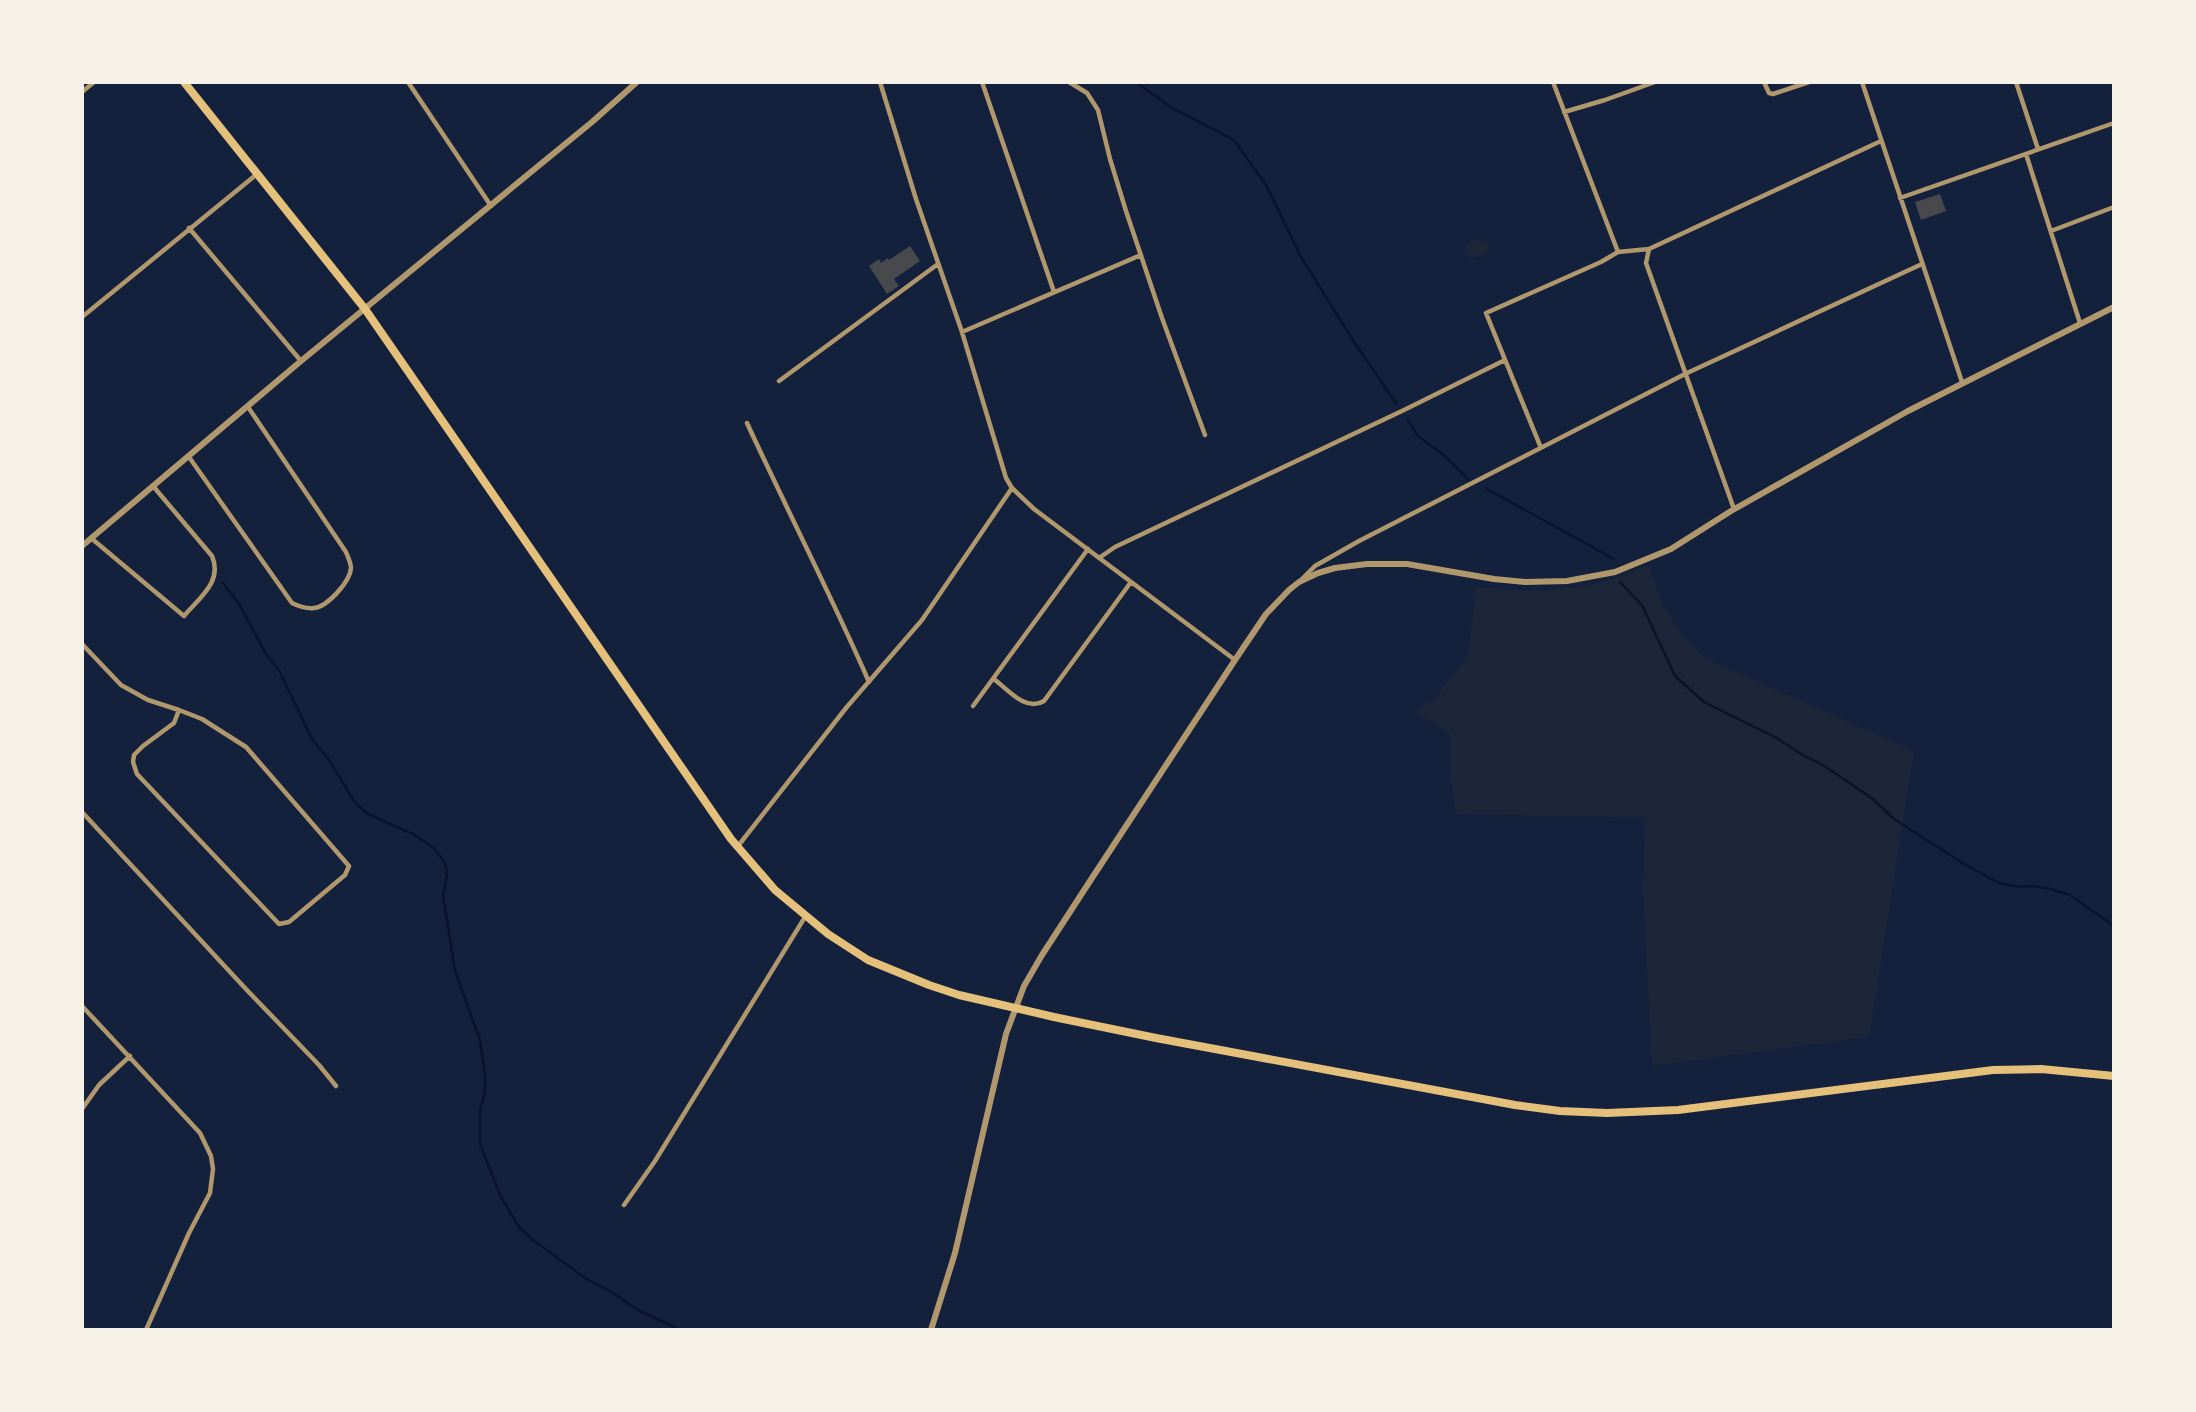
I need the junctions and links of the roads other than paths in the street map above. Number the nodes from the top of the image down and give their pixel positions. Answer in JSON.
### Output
{"nodes":[{"id":1,"x":94,"y":82,"type":"edge"},
{"id":2,"x":408,"y":82,"type":"edge"},
{"id":3,"x":637,"y":82,"type":"edge"},
{"id":4,"x":880,"y":82,"type":"edge"},
{"id":5,"x":982,"y":82,"type":"edge"},
{"id":6,"x":1069,"y":82,"type":"edge"},
{"id":7,"x":1553,"y":82,"type":"edge"},
{"id":8,"x":1655,"y":82,"type":"edge"},
{"id":9,"x":1764,"y":82,"type":"edge"},
{"id":10,"x":1809,"y":82,"type":"edge"},
{"id":11,"x":1862,"y":82,"type":"edge"},
{"id":12,"x":2016,"y":82,"type":"edge"},
{"id":13,"x":188,"y":84,"type":"edge"},
{"id":14,"x":82,"y":92,"type":"edge"},
{"id":15,"x":1564,"y":112,"type":"junction"},
{"id":16,"x":2114,"y":123,"type":"edge"},
{"id":17,"x":1881,"y":141,"type":"junction"},
{"id":18,"x":2038,"y":149,"type":"junction"},
{"id":19,"x":2026,"y":154,"type":"junction"},
{"id":20,"x":257,"y":173,"type":"junction"},
{"id":21,"x":1900,"y":198,"type":"junction"},
{"id":22,"x":491,"y":206,"type":"junction"},
{"id":23,"x":2114,"y":207,"type":"edge"},
{"id":24,"x":190,"y":228,"type":"junction"},
{"id":25,"x":2051,"y":231,"type":"junction"},
{"id":26,"x":1649,"y":249,"type":"junction"},
{"id":27,"x":1618,"y":252,"type":"junction"},
{"id":28,"x":1141,"y":255,"type":"junction"},
{"id":29,"x":938,"y":264,"type":"junction"},
{"id":30,"x":1922,"y":264,"type":"junction"},
{"id":31,"x":1054,"y":292,"type":"junction"},
{"id":32,"x":2114,"y":307,"type":"edge"},
{"id":33,"x":365,"y":309,"type":"junction"},
{"id":34,"x":82,"y":317,"type":"edge"},
{"id":35,"x":2080,"y":323,"type":"junction"},
{"id":36,"x":962,"y":332,"type":"junction"},
{"id":37,"x":1505,"y":360,"type":"junction"},
{"id":38,"x":301,"y":361,"type":"junction"},
{"id":39,"x":1685,"y":374,"type":"junction"},
{"id":40,"x":779,"y":382,"type":"dead end"},
{"id":41,"x":1962,"y":382,"type":"junction"},
{"id":42,"x":247,"y":407,"type":"junction"},
{"id":43,"x":747,"y":424,"type":"dead end"},
{"id":44,"x":1205,"y":435,"type":"dead end"},
{"id":45,"x":1541,"y":448,"type":"junction"},
{"id":46,"x":189,"y":457,"type":"junction"},
{"id":47,"x":153,"y":486,"type":"junction"},
{"id":48,"x":1012,"y":488,"type":"junction"},
{"id":49,"x":1734,"y":509,"type":"junction"},
{"id":50,"x":91,"y":538,"type":"junction"},
{"id":51,"x":82,"y":546,"type":"edge"},
{"id":52,"x":1088,"y":549,"type":"junction"},
{"id":53,"x":1100,"y":558,"type":"junction"},
{"id":54,"x":1131,"y":582,"type":"junction"},
{"id":55,"x":1299,"y":582,"type":"junction"},
{"id":56,"x":82,"y":644,"type":"edge"},
{"id":57,"x":1235,"y":660,"type":"junction"},
{"id":58,"x":993,"y":679,"type":"junction"},
{"id":59,"x":869,"y":682,"type":"junction"},
{"id":60,"x":974,"y":706,"type":"dead end"},
{"id":61,"x":179,"y":710,"type":"junction"},
{"id":62,"x":82,"y":812,"type":"edge"},
{"id":63,"x":737,"y":847,"type":"junction"},
{"id":64,"x":805,"y":917,"type":"junction"},
{"id":65,"x":82,"y":1006,"type":"edge"},
{"id":66,"x":1014,"y":1008,"type":"junction"},
{"id":67,"x":130,"y":1056,"type":"junction"},
{"id":68,"x":2114,"y":1076,"type":"edge"},
{"id":69,"x":336,"y":1086,"type":"dead end"},
{"id":70,"x":82,"y":1109,"type":"edge"},
{"id":71,"x":624,"y":1205,"type":"dead end"},
{"id":72,"x":146,"y":1330,"type":"edge"},
{"id":73,"x":931,"y":1330,"type":"edge"}],
"edges":[{"from":1,"to":14,"type":"street"},
{"from":2,"to":22,"type":"street"},
{"from":3,"to":22,"type":"street"},
{"from":4,"to":29,"type":"street"},
{"from":5,"to":31,"type":"street"},
{"from":6,"to":28,"type":"street"},
{"from":7,"to":15,"type":"street"},
{"from":8,"to":15,"type":"street"},
{"from":9,"to":10,"type":"street"},
{"from":11,"to":17,"type":"street"},
{"from":12,"to":18,"type":"street"},
{"from":13,"to":20,"type":"highway"},
{"from":15,"to":27,"type":"street"},
{"from":16,"to":18,"type":"street"},
{"from":17,"to":21,"type":"street"},
{"from":17,"to":26,"type":"street"},
{"from":18,"to":19,"type":"street"},
{"from":19,"to":21,"type":"street"},
{"from":19,"to":25,"type":"street"},
{"from":20,"to":24,"type":"street"},
{"from":20,"to":33,"type":"highway"},
{"from":21,"to":30,"type":"street"},
{"from":22,"to":33,"type":"street"},
{"from":23,"to":25,"type":"street"},
{"from":24,"to":34,"type":"street"},
{"from":24,"to":38,"type":"street"},
{"from":25,"to":35,"type":"street"},
{"from":26,"to":27,"type":"street"},
{"from":26,"to":39,"type":"street"},
{"from":27,"to":37,"type":"street"},
{"from":28,"to":31,"type":"street"},
{"from":28,"to":44,"type":"street"},
{"from":29,"to":36,"type":"street"},
{"from":29,"to":40,"type":"street"},
{"from":30,"to":39,"type":"street"},
{"from":30,"to":41,"type":"street"},
{"from":31,"to":36,"type":"street"},
{"from":32,"to":35,"type":"street"},
{"from":33,"to":38,"type":"street"},
{"from":33,"to":63,"type":"highway"},
{"from":35,"to":41,"type":"street"},
{"from":36,"to":48,"type":"street"},
{"from":37,"to":45,"type":"street"},
{"from":37,"to":53,"type":"street"},
{"from":38,"to":42,"type":"street"},
{"from":39,"to":45,"type":"street"},
{"from":39,"to":49,"type":"street"},
{"from":41,"to":49,"type":"street"},
{"from":42,"to":46,"type":"street"},
{"from":42,"to":46,"type":"street"},
{"from":43,"to":59,"type":"street"},
{"from":45,"to":55,"type":"street"},
{"from":46,"to":47,"type":"street"},
{"from":47,"to":50,"type":"street"},
{"from":47,"to":50,"type":"street"},
{"from":48,"to":52,"type":"street"},
{"from":48,"to":59,"type":"street"},
{"from":49,"to":55,"type":"street"},
{"from":50,"to":51,"type":"street"},
{"from":52,"to":53,"type":"street"},
{"from":52,"to":58,"type":"street"},
{"from":53,"to":54,"type":"street"},
{"from":54,"to":57,"type":"street"},
{"from":54,"to":58,"type":"street"},
{"from":55,"to":57,"type":"street"},
{"from":56,"to":61,"type":"street"},
{"from":57,"to":66,"type":"street"},
{"from":58,"to":60,"type":"street"},
{"from":59,"to":63,"type":"street"},
{"from":61,"to":61,"type":"street"},
{"from":62,"to":69,"type":"street"},
{"from":63,"to":64,"type":"highway"},
{"from":64,"to":66,"type":"highway"},
{"from":64,"to":71,"type":"street"},
{"from":65,"to":67,"type":"street"},
{"from":66,"to":68,"type":"highway"},
{"from":66,"to":73,"type":"street"},
{"from":67,"to":70,"type":"street"},
{"from":67,"to":72,"type":"street"}]}
